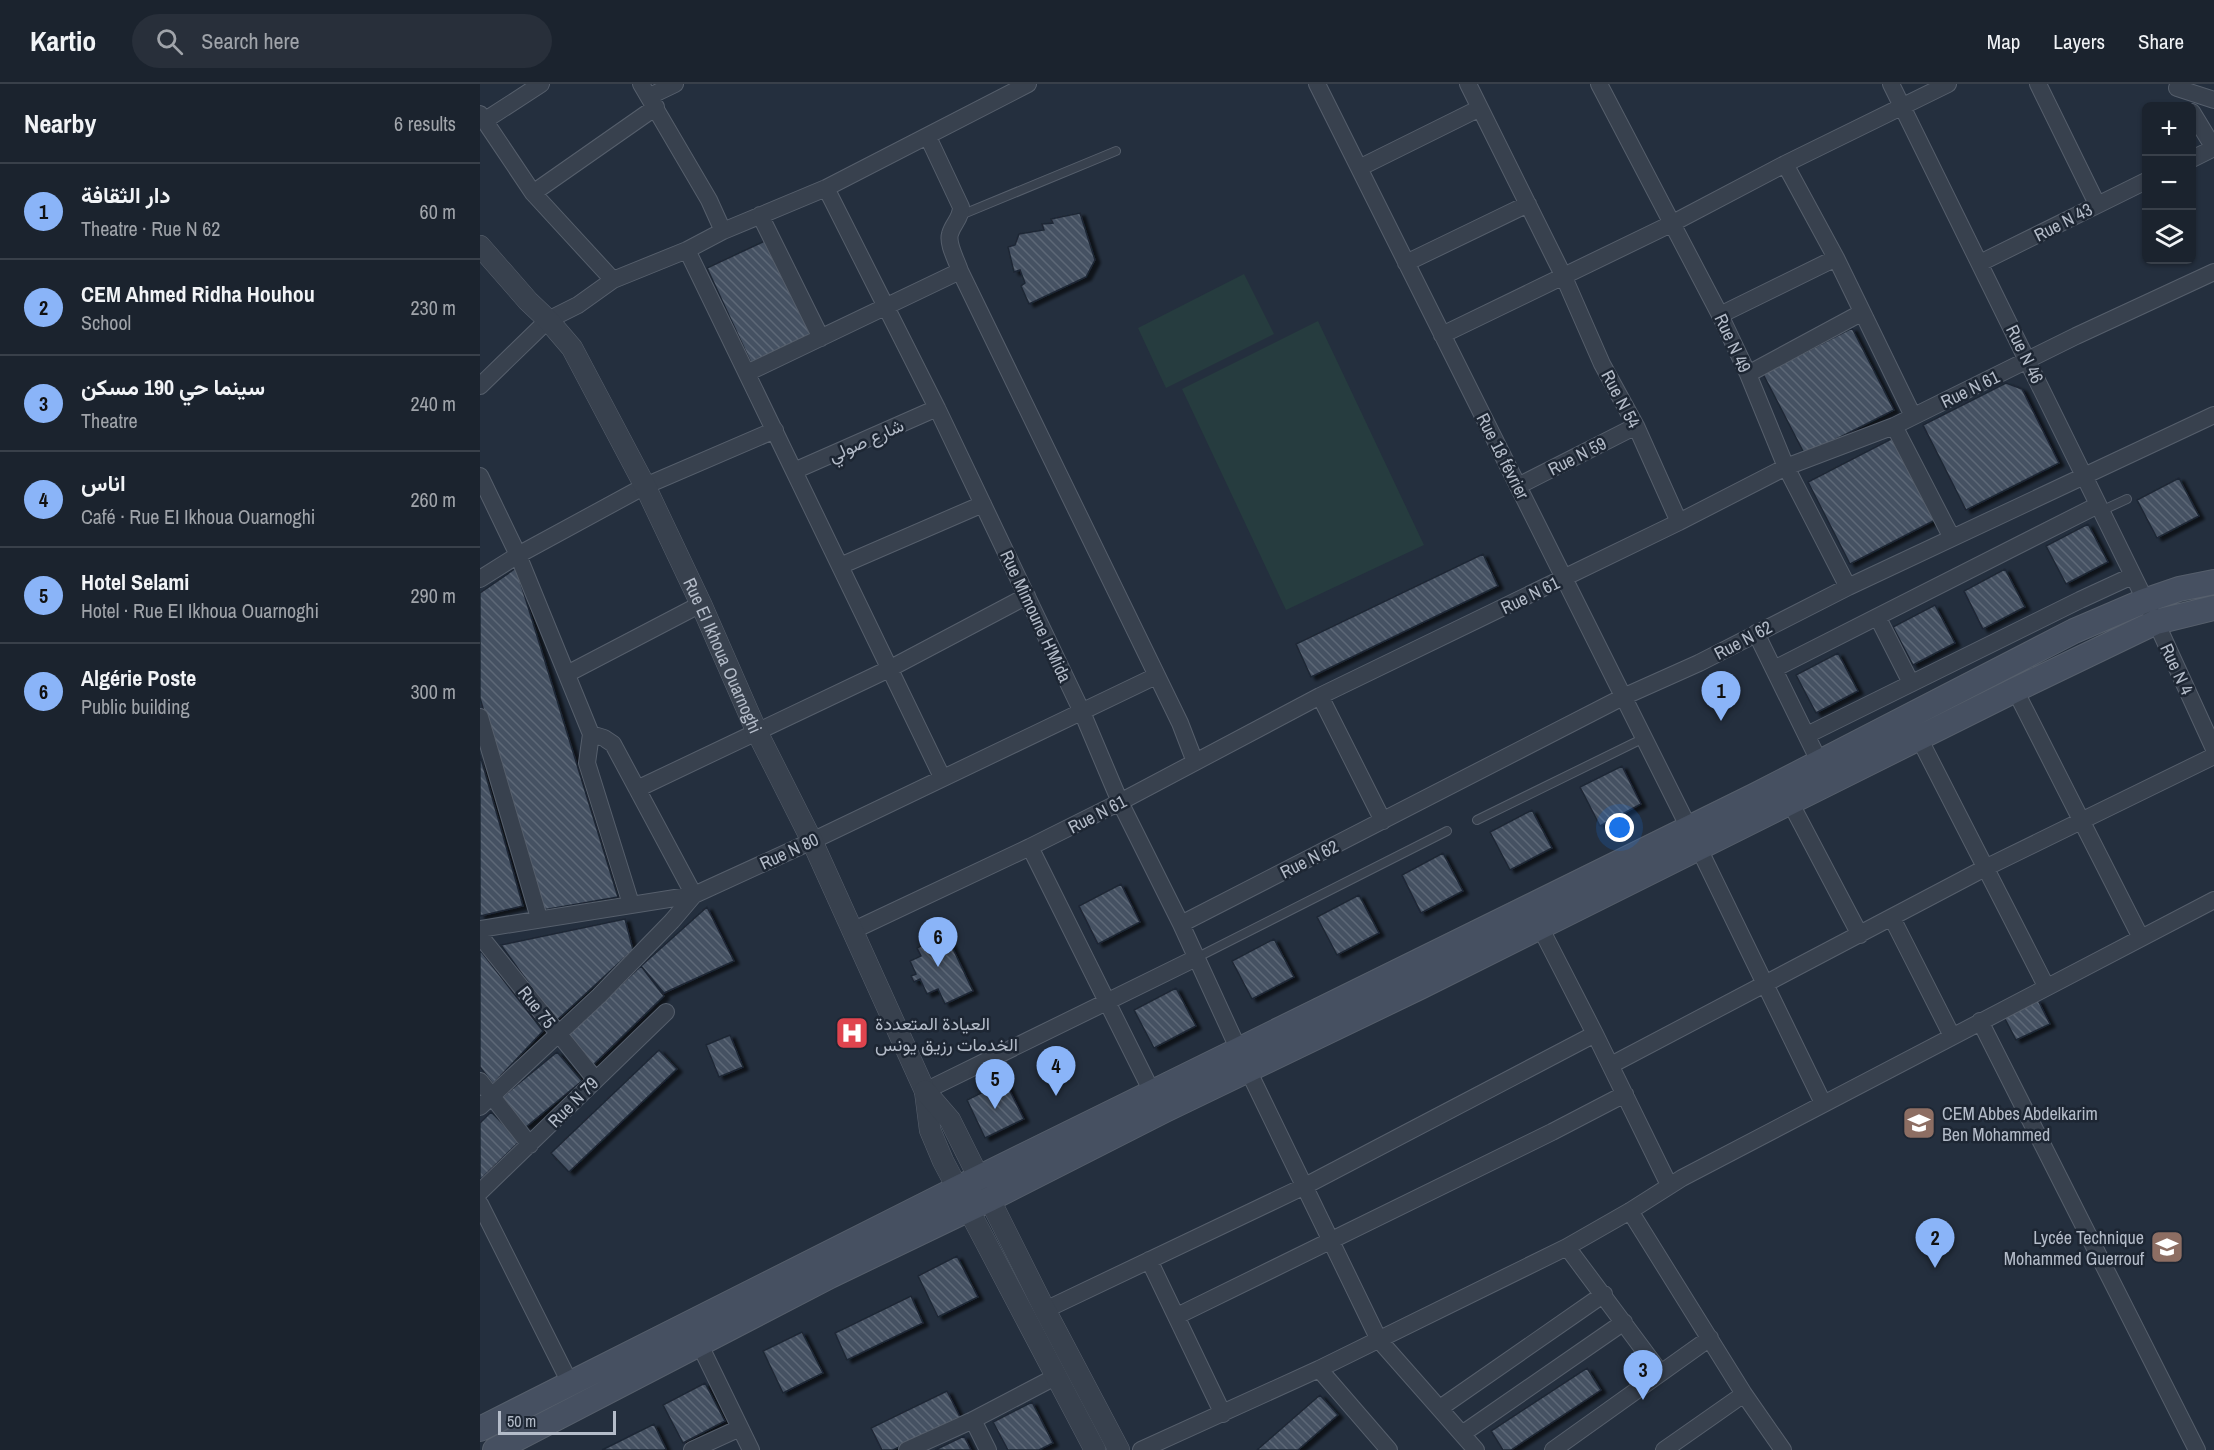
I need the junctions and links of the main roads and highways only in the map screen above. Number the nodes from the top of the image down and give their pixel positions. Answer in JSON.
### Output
{"nodes":[{"id":1,"x":2214,"y":582,"type":"edge"},
{"id":2,"x":2214,"y":608,"type":"edge"},
{"id":3,"x":1694,"y":837,"type":"junction"},
{"id":4,"x":1244,"y":1059,"type":"junction"},
{"id":5,"x":985,"y":1188,"type":"junction"},
{"id":6,"x":695,"y":1334,"type":"junction"},
{"id":7,"x":533,"y":1402,"type":"junction"},
{"id":8,"x":545,"y":1425,"type":"junction"},
{"id":9,"x":480,"y":1429,"type":"edge"},
{"id":10,"x":495,"y":1450,"type":"edge"}],
"edges":[{"from":1,"to":3,"type":"main road"},
{"from":2,"to":3,"type":"main road"},
{"from":3,"to":4,"type":"main road"},
{"from":3,"to":4,"type":"main road"},
{"from":4,"to":5,"type":"main road"},
{"from":4,"to":5,"type":"main road"},
{"from":5,"to":6,"type":"main road"},
{"from":6,"to":7,"type":"main road"},
{"from":6,"to":8,"type":"main road"},
{"from":7,"to":8,"type":"main road"},
{"from":7,"to":9,"type":"main road"},
{"from":8,"to":10,"type":"main road"}]}
